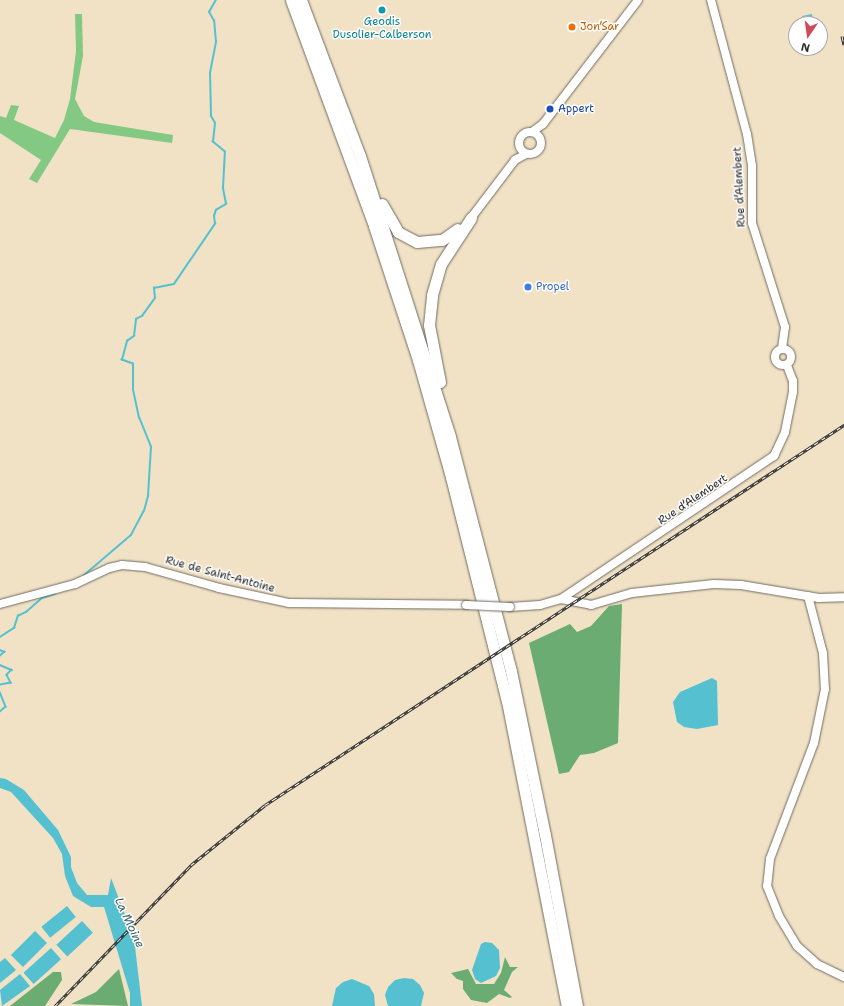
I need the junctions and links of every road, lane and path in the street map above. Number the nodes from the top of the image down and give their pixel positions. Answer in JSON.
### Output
{"nodes":[{"id":1,"x":291,"y":0,"type":"edge"},
{"id":2,"x":301,"y":0,"type":"edge"},
{"id":3,"x":638,"y":0,"type":"edge"},
{"id":4,"x":711,"y":0,"type":"edge"},
{"id":5,"x":543,"y":124,"type":"junction"},
{"id":6,"x":532,"y":132,"type":"junction"},
{"id":7,"x":540,"y":139,"type":"junction"},
{"id":8,"x":519,"y":147,"type":"junction"},
{"id":9,"x":526,"y":154,"type":"junction"},
{"id":10,"x":360,"y":156,"type":"junction"},
{"id":11,"x":516,"y":160,"type":"junction"},
{"id":12,"x":471,"y":218,"type":"junction"},
{"id":13,"x":782,"y":349,"type":"junction"},
{"id":14,"x":787,"y":365,"type":"junction"},
{"id":15,"x":450,"y":437,"type":"junction"},
{"id":16,"x":808,"y":596,"type":"junction"},
{"id":17,"x":844,"y":597,"type":"edge"},
{"id":18,"x":561,"y":599,"type":"junction"},
{"id":19,"x":0,"y":604,"type":"edge"},
{"id":20,"x":844,"y":977,"type":"edge"},
{"id":21,"x":567,"y":1006,"type":"edge"},
{"id":22,"x":577,"y":1006,"type":"edge"}],
"edges":[{"from":1,"to":21,"type":"highway"},
{"from":2,"to":10,"type":"highway"},
{"from":3,"to":5,"type":"street"},
{"from":4,"to":13,"type":"street","name":"Rue d’Alembert"},
{"from":5,"to":6,"type":"street"},
{"from":5,"to":7,"type":"street"},
{"from":6,"to":7,"type":"street"},
{"from":6,"to":8,"type":"street"},
{"from":7,"to":9,"type":"street"},
{"from":8,"to":9,"type":"street"},
{"from":8,"to":11,"type":"street"},
{"from":9,"to":11,"type":"street"},
{"from":10,"to":12,"type":"highway"},
{"from":10,"to":15,"type":"highway"},
{"from":11,"to":12,"type":"street"},
{"from":12,"to":15,"type":"highway"},
{"from":13,"to":14,"type":"street"},
{"from":13,"to":14,"type":"street"},
{"from":14,"to":18,"type":"street","name":"Rue d’Alembert"},
{"from":15,"to":22,"type":"highway"},
{"from":16,"to":17,"type":"street"},
{"from":16,"to":18,"type":"street"},
{"from":16,"to":20,"type":"street"},
{"from":18,"to":19,"type":"street","name":"Rue de Saint-Antoine","bridge":true}]}
